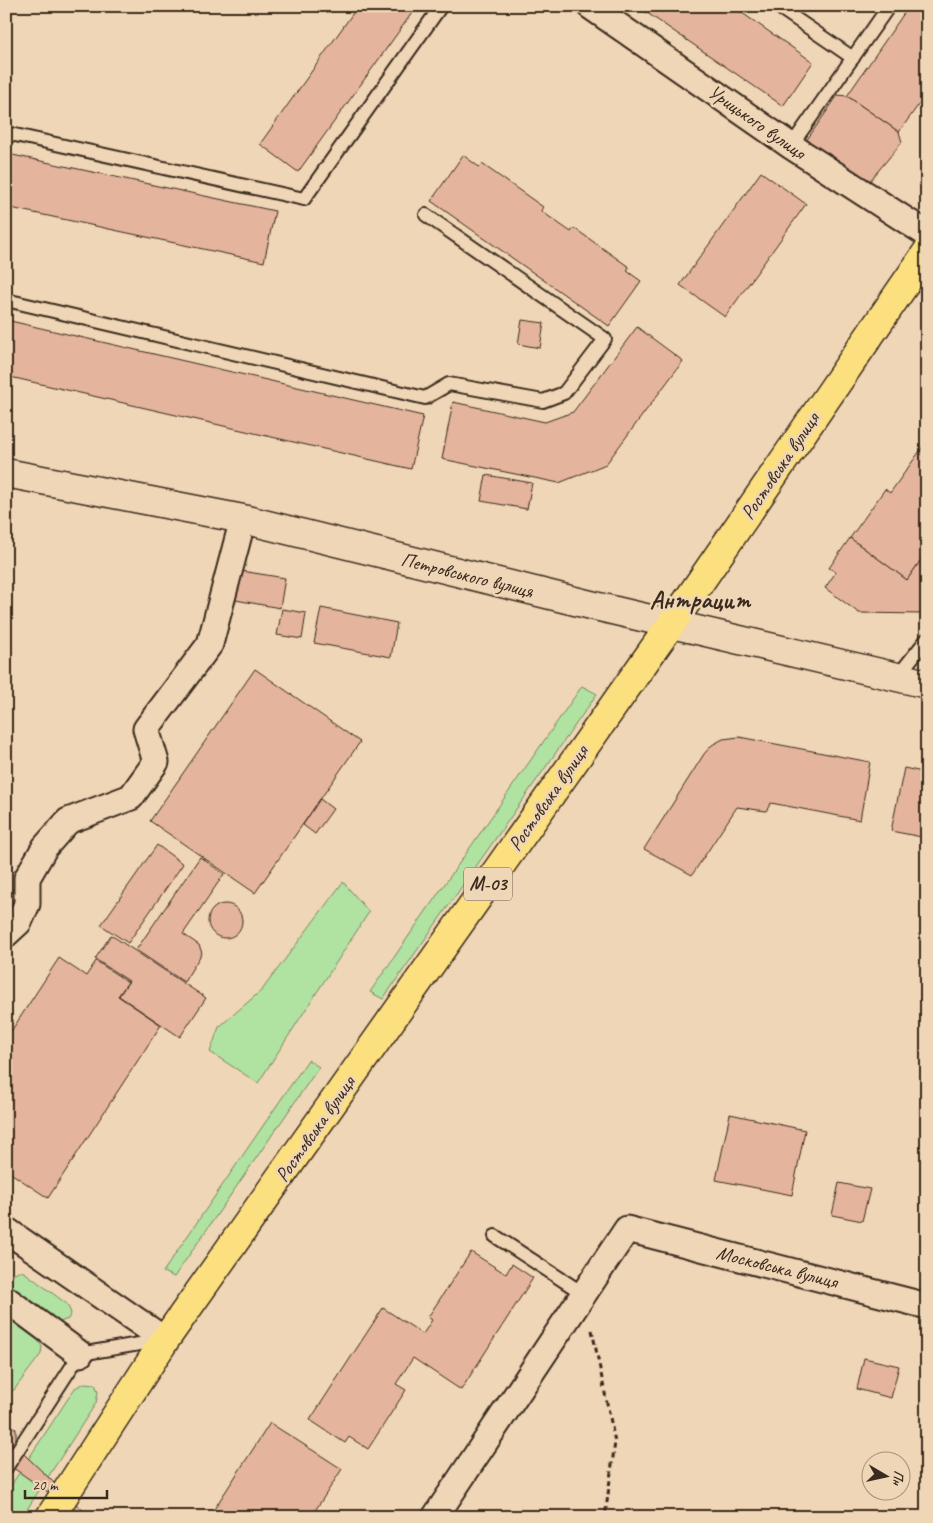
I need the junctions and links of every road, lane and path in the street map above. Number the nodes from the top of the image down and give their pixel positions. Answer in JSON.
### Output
{"nodes":[{"id":1,"x":441,"y":6,"type":"edge"},
{"id":2,"x":590,"y":6,"type":"edge"},
{"id":3,"x":777,"y":6,"type":"edge"},
{"id":4,"x":889,"y":6,"type":"edge"},
{"id":5,"x":853,"y":58,"type":"junction"},
{"id":6,"x":6,"y":133,"type":"edge"},
{"id":7,"x":791,"y":146,"type":"junction"},
{"id":8,"x":426,"y":215,"type":"dead end"},
{"id":9,"x":927,"y":234,"type":"edge"},
{"id":10,"x":927,"y":252,"type":"edge"},
{"id":11,"x":6,"y":300,"type":"edge"},
{"id":12,"x":6,"y":473,"type":"edge"},
{"id":13,"x":243,"y":519,"type":"junction"},
{"id":14,"x":672,"y":624,"type":"junction"},
{"id":15,"x":927,"y":639,"type":"edge"},
{"id":16,"x":897,"y":676,"type":"junction"},
{"id":17,"x":927,"y":684,"type":"edge"},
{"id":18,"x":6,"y":934,"type":"edge"},
{"id":19,"x":6,"y":1230,"type":"edge"},
{"id":20,"x":495,"y":1236,"type":"dead end"},
{"id":21,"x":584,"y":1294,"type":"junction"},
{"id":22,"x":6,"y":1299,"type":"edge"},
{"id":23,"x":927,"y":1306,"type":"edge"},
{"id":24,"x":165,"y":1340,"type":"junction"},
{"id":25,"x":80,"y":1354,"type":"junction"},
{"id":26,"x":6,"y":1468,"type":"edge"},
{"id":27,"x":50,"y":1517,"type":"edge"},
{"id":28,"x":434,"y":1517,"type":"edge"},
{"id":29,"x":605,"y":1517,"type":"edge"}],
"edges":[{"from":1,"to":6,"type":"lane"},
{"from":2,"to":7,"type":"street","name":"Урицького вулиця"},
{"from":3,"to":5,"type":"lane"},
{"from":4,"to":5,"type":"lane"},
{"from":5,"to":7,"type":"lane"},
{"from":7,"to":9,"type":"street","name":"Урицького вулиця"},
{"from":8,"to":11,"type":"lane"},
{"from":10,"to":14,"type":"highway","name":"Ростовська вулиця","number":"М-03"},
{"from":12,"to":13,"type":"street","name":"Петровського вулиця"},
{"from":13,"to":14,"type":"street","name":"Петровського вулиця"},
{"from":13,"to":18,"type":"street"},
{"from":14,"to":16,"type":"street","name":"Петровського вулиця"},
{"from":14,"to":24,"type":"highway","name":"Ростовська вулиця","number":"М-03"},
{"from":15,"to":16,"type":"lane"},
{"from":16,"to":17,"type":"street","name":"Петровського вулиця"},
{"from":19,"to":24,"type":"street"},
{"from":20,"to":21,"type":"lane"},
{"from":21,"to":23,"type":"street","name":"Московська вулиця"},
{"from":21,"to":28,"type":"street"},
{"from":21,"to":29,"type":"path"},
{"from":22,"to":25,"type":"street"},
{"from":24,"to":25,"type":"lane"},
{"from":24,"to":27,"type":"highway","name":"Ростовська вулиця","number":"М-03"},
{"from":25,"to":26,"type":"lane"}]}
